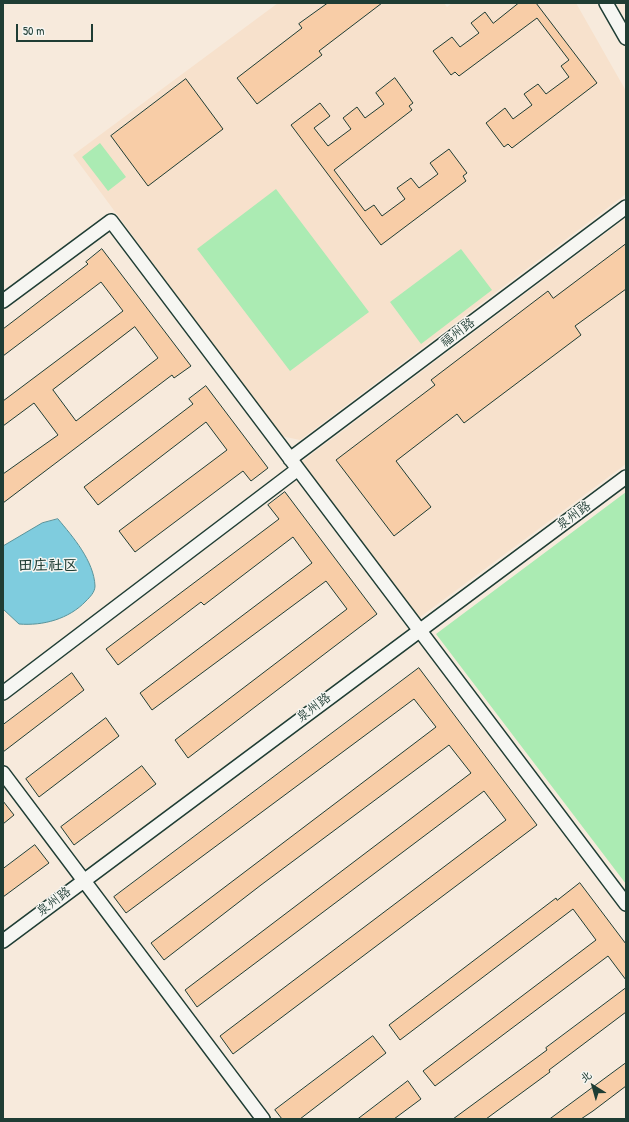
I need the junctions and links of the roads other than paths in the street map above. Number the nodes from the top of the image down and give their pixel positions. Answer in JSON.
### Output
{"nodes":[{"id":1,"x":606,"y":3,"type":"edge"},
{"id":2,"x":626,"y":38,"type":"edge"},
{"id":3,"x":626,"y":207,"type":"edge"},
{"id":4,"x":3,"y":301,"type":"edge"},
{"id":5,"x":294,"y":464,"type":"junction"},
{"id":6,"x":626,"y":477,"type":"edge"},
{"id":7,"x":419,"y":630,"type":"junction"},
{"id":8,"x":3,"y":693,"type":"edge"},
{"id":9,"x":3,"y":773,"type":"edge"},
{"id":10,"x":84,"y":880,"type":"junction"},
{"id":11,"x":626,"y":904,"type":"edge"},
{"id":12,"x":3,"y":941,"type":"edge"},
{"id":13,"x":263,"y":1119,"type":"edge"}],
"edges":[{"from":1,"to":2,"type":"street"},
{"from":3,"to":5,"type":"street","name":"福州路"},
{"from":4,"to":5,"type":"street"},
{"from":5,"to":7,"type":"street"},
{"from":5,"to":8,"type":"street","name":"福州路"},
{"from":6,"to":7,"type":"street","name":"泉州路"},
{"from":7,"to":10,"type":"street","name":"泉州路"},
{"from":7,"to":11,"type":"street"},
{"from":9,"to":10,"type":"street"},
{"from":10,"to":12,"type":"street","name":"泉州路"},
{"from":10,"to":13,"type":"street"}]}
